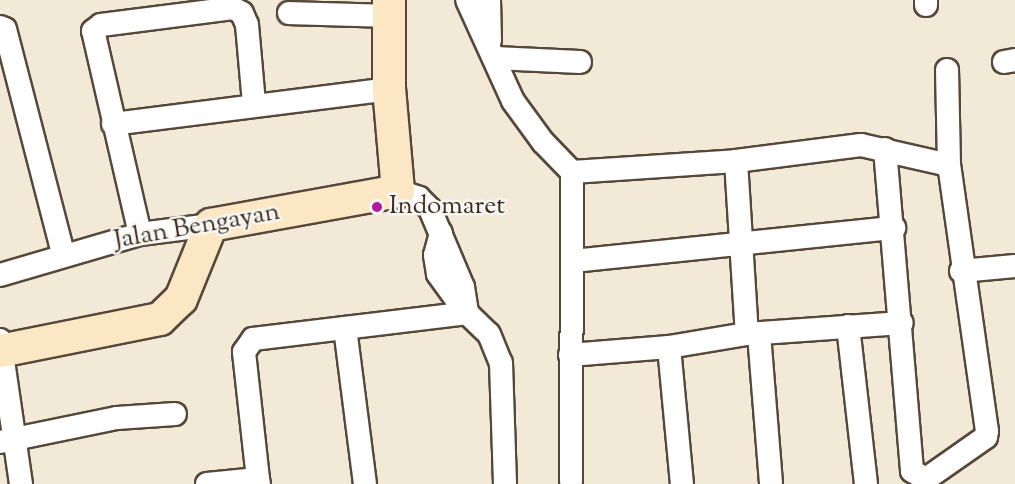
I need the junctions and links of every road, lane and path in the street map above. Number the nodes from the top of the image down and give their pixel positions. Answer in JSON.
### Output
{"nodes":[{"id":1,"x":467,"y":0,"type":"edge"},
{"id":2,"x":489,"y":0,"type":"edge"},
{"id":3,"x":389,"y":8,"type":"edge"},
{"id":4,"x":289,"y":13,"type":"dead end"},
{"id":5,"x":0,"y":27,"type":"edge"},
{"id":6,"x":492,"y":51,"type":"junction"},
{"id":7,"x":580,"y":62,"type":"dead end"},
{"id":8,"x":947,"y":70,"type":"dead end"},
{"id":9,"x":389,"y":89,"type":"junction"},
{"id":10,"x":254,"y":104,"type":"junction"},
{"id":11,"x":113,"y":124,"type":"junction"},
{"id":12,"x":885,"y":149,"type":"junction"},
{"id":13,"x":736,"y":161,"type":"junction"},
{"id":14,"x":949,"y":165,"type":"junction"},
{"id":15,"x":572,"y":172,"type":"junction"},
{"id":16,"x":398,"y":191,"type":"junction"},
{"id":17,"x":211,"y":225,"type":"junction"},
{"id":18,"x":894,"y":228,"type":"junction"},
{"id":19,"x":140,"y":234,"type":"junction"},
{"id":20,"x":742,"y":246,"type":"junction"},
{"id":21,"x":63,"y":255,"type":"junction"},
{"id":22,"x":573,"y":261,"type":"junction"},
{"id":23,"x":1015,"y":266,"type":"edge"},
{"id":24,"x":961,"y":271,"type":"junction"},
{"id":25,"x":0,"y":275,"type":"edge"},
{"id":26,"x":467,"y":313,"type":"junction"},
{"id":27,"x":902,"y":323,"type":"junction"},
{"id":28,"x":848,"y":326,"type":"junction"},
{"id":29,"x":345,"y":328,"type":"junction"},
{"id":30,"x":753,"y":334,"type":"junction"},
{"id":31,"x":669,"y":346,"type":"junction"},
{"id":32,"x":1,"y":347,"type":"edge"},
{"id":33,"x":570,"y":355,"type":"junction"},
{"id":34,"x":175,"y":414,"type":"dead end"},
{"id":35,"x":9,"y":440,"type":"edge"},
{"id":36,"x":571,"y":481,"type":"dead end"},
{"id":37,"x":258,"y":482,"type":"edge"},
{"id":38,"x":771,"y":483,"type":"edge"},
{"id":39,"x":21,"y":484,"type":"edge"},
{"id":40,"x":207,"y":484,"type":"edge"},
{"id":41,"x":365,"y":484,"type":"edge"},
{"id":42,"x":505,"y":484,"type":"edge"},
{"id":43,"x":682,"y":484,"type":"edge"},
{"id":44,"x":866,"y":484,"type":"edge"}],
"edges":[{"from":1,"to":6,"type":"street"},
{"from":2,"to":6,"type":"street"},
{"from":3,"to":4,"type":"street"},
{"from":3,"to":9,"type":"street"},
{"from":5,"to":21,"type":"street"},
{"from":6,"to":7,"type":"street"},
{"from":6,"to":15,"type":"street"},
{"from":8,"to":14,"type":"street"},
{"from":9,"to":10,"type":"street"},
{"from":9,"to":16,"type":"street"},
{"from":10,"to":11,"type":"street"},
{"from":10,"to":11,"type":"street"},
{"from":11,"to":19,"type":"street"},
{"from":12,"to":13,"type":"street"},
{"from":12,"to":14,"type":"street"},
{"from":12,"to":18,"type":"street"},
{"from":13,"to":15,"type":"street"},
{"from":13,"to":20,"type":"street"},
{"from":14,"to":24,"type":"street"},
{"from":15,"to":22,"type":"street"},
{"from":16,"to":17,"type":"street","name":"Jalan Bengayan"},
{"from":16,"to":26,"type":"street"},
{"from":17,"to":19,"type":"street","name":"Jalan Bengayan"},
{"from":17,"to":32,"type":"street"},
{"from":18,"to":20,"type":"street"},
{"from":18,"to":27,"type":"street"},
{"from":19,"to":21,"type":"street","name":"Jalan Bengayan"},
{"from":20,"to":22,"type":"street"},
{"from":20,"to":30,"type":"street"},
{"from":21,"to":25,"type":"street","name":"Jalan Bengayan"},
{"from":22,"to":33,"type":"street"},
{"from":23,"to":24,"type":"street"},
{"from":24,"to":27,"type":"street"},
{"from":26,"to":29,"type":"street"},
{"from":26,"to":42,"type":"street"},
{"from":27,"to":28,"type":"street"},
{"from":28,"to":30,"type":"street"},
{"from":28,"to":44,"type":"street"},
{"from":29,"to":37,"type":"street"},
{"from":29,"to":41,"type":"street"},
{"from":30,"to":31,"type":"street"},
{"from":30,"to":38,"type":"street"},
{"from":31,"to":33,"type":"street"},
{"from":31,"to":43,"type":"street"},
{"from":32,"to":35,"type":"street"},
{"from":33,"to":36,"type":"street"},
{"from":34,"to":35,"type":"street"},
{"from":35,"to":39,"type":"street"},
{"from":37,"to":40,"type":"street"}]}
